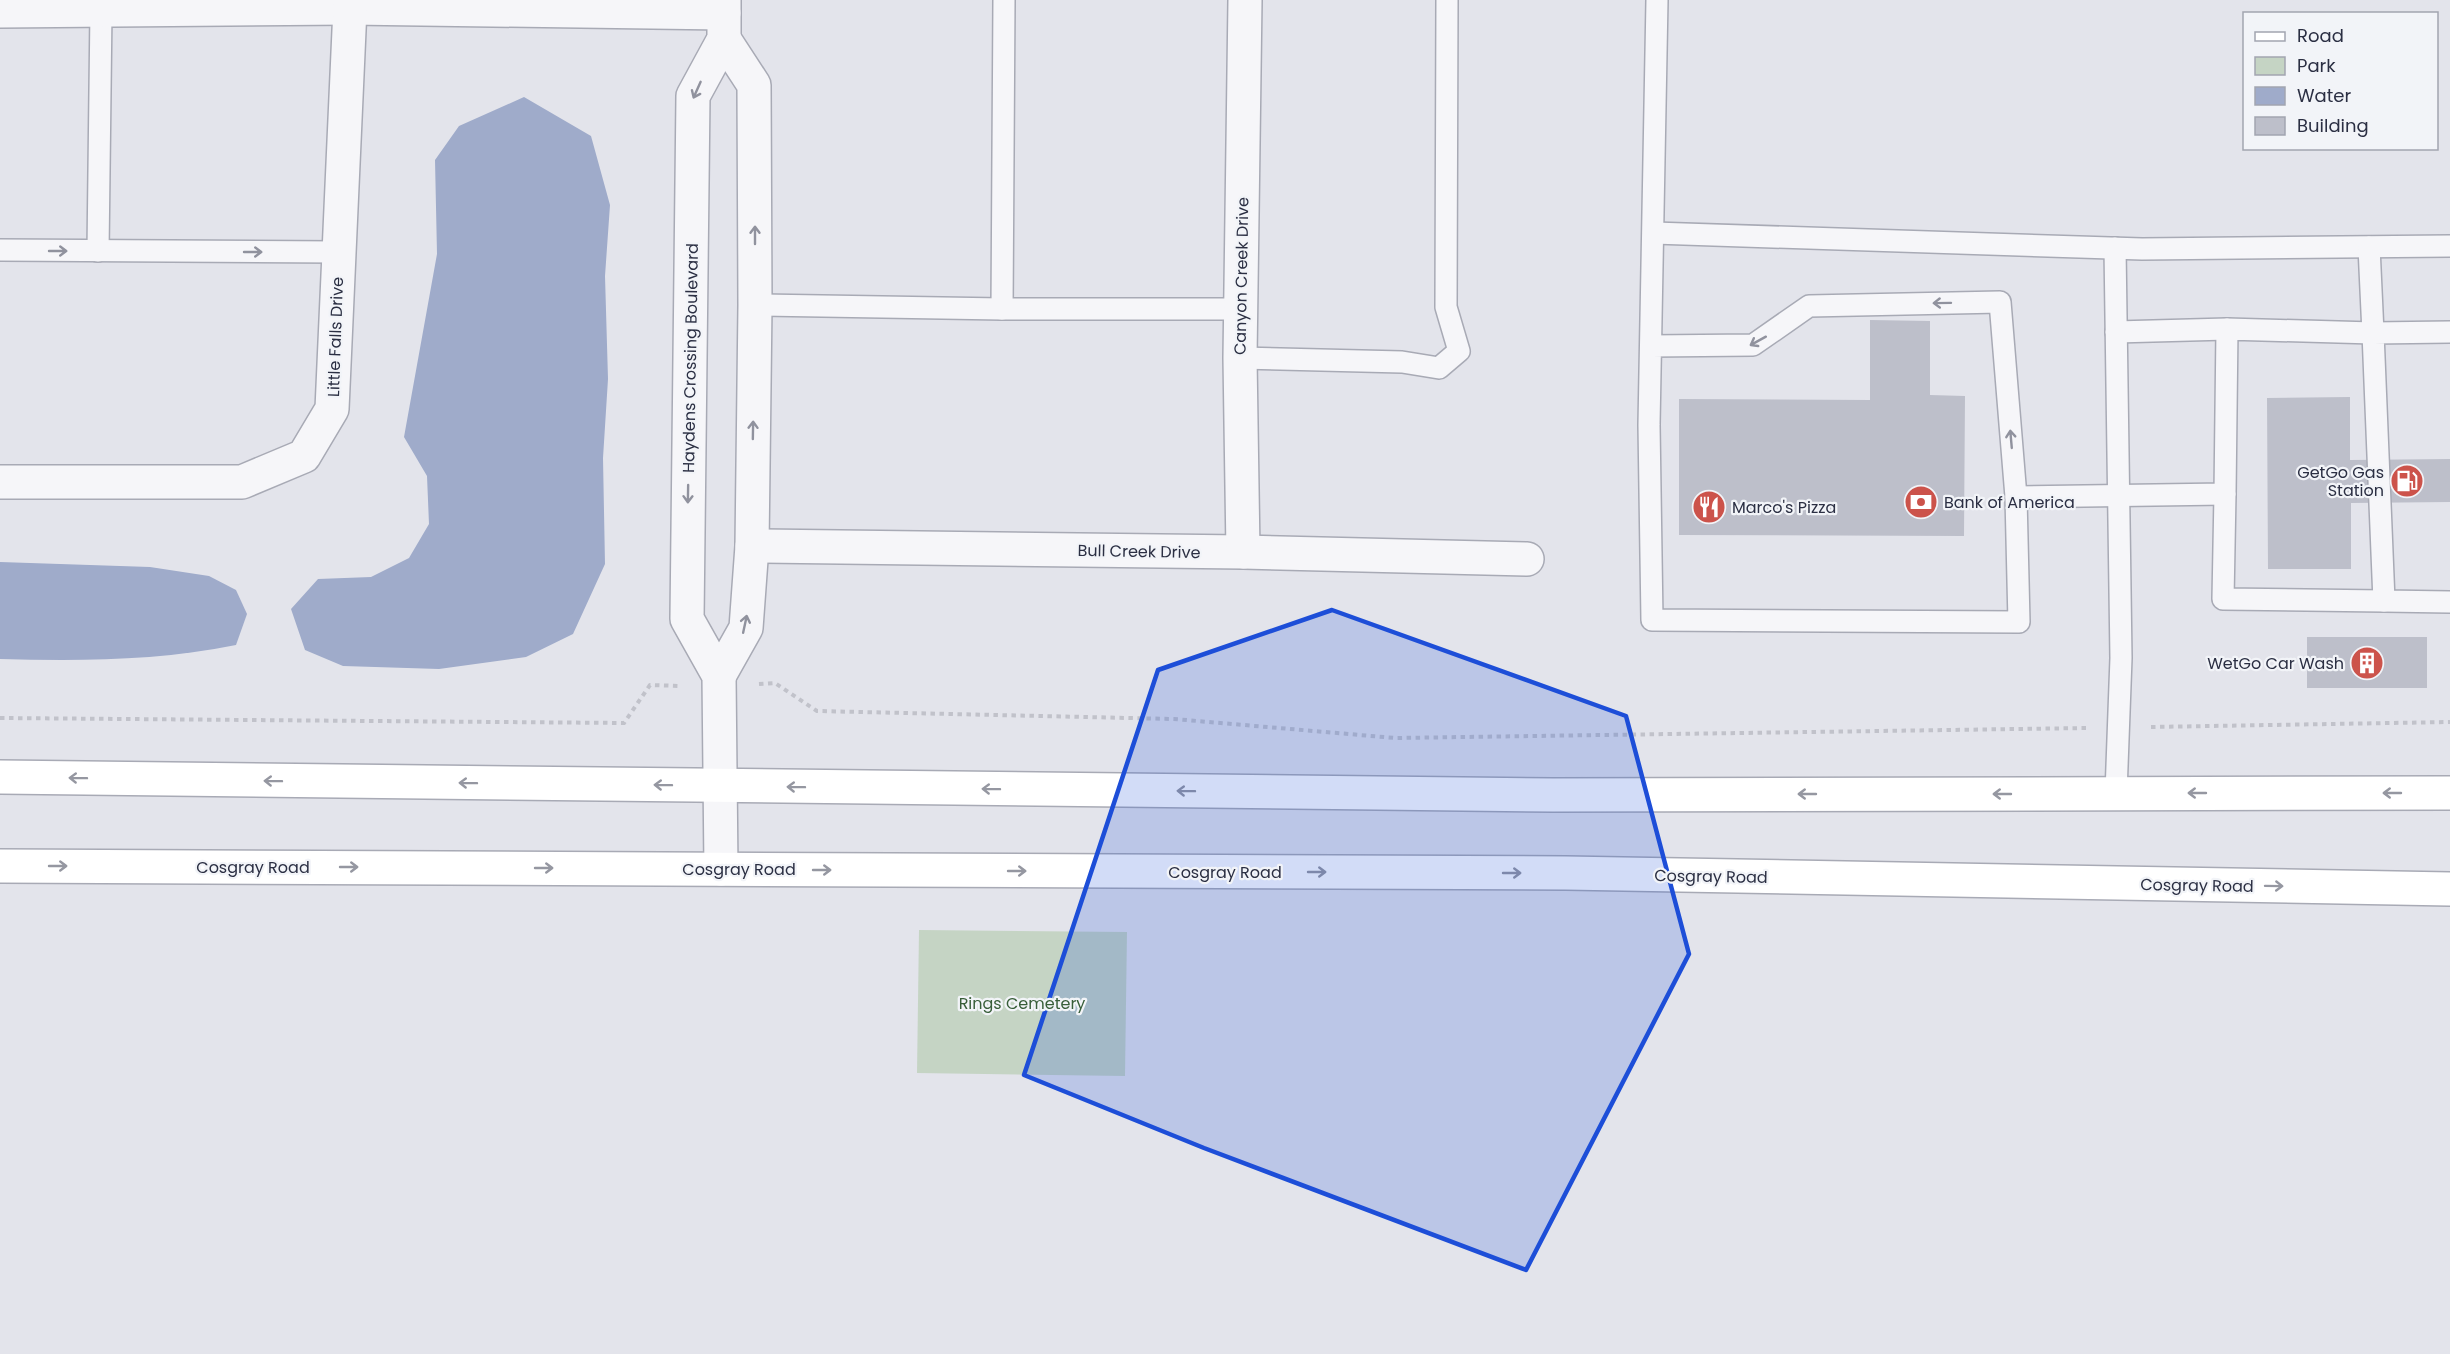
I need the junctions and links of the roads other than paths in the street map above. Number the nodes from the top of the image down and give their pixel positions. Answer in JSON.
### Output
{"nodes":[{"id":1,"x":1004,"y":0,"type":"edge"},
{"id":2,"x":1245,"y":0,"type":"edge"},
{"id":3,"x":1448,"y":0,"type":"edge"},
{"id":4,"x":1657,"y":0,"type":"edge"},
{"id":5,"x":350,"y":8,"type":"junction"},
{"id":6,"x":101,"y":10,"type":"junction"},
{"id":7,"x":0,"y":11,"type":"edge"},
{"id":8,"x":724,"y":17,"type":"edge"},
{"id":9,"x":1654,"y":233,"type":"junction"},
{"id":10,"x":2450,"y":246,"type":"edge"},
{"id":11,"x":2369,"y":247,"type":"junction"},
{"id":12,"x":2115,"y":248,"type":"junction"},
{"id":13,"x":0,"y":250,"type":"edge"},
{"id":14,"x":98,"y":251,"type":"junction"},
{"id":15,"x":339,"y":252,"type":"junction"},
{"id":16,"x":755,"y":305,"type":"junction"},
{"id":17,"x":1002,"y":309,"type":"junction"},
{"id":18,"x":1241,"y":309,"type":"junction"},
{"id":19,"x":2227,"y":329,"type":"junction"},
{"id":20,"x":2116,"y":332,"type":"junction"},
{"id":21,"x":2450,"y":332,"type":"edge"},
{"id":22,"x":2373,"y":333,"type":"junction"},
{"id":23,"x":1651,"y":346,"type":"junction"},
{"id":24,"x":1240,"y":358,"type":"junction"},
{"id":25,"x":0,"y":482,"type":"edge"},
{"id":26,"x":2118,"y":494,"type":"junction"},
{"id":27,"x":2225,"y":494,"type":"junction"},
{"id":28,"x":2016,"y":497,"type":"junction"},
{"id":29,"x":752,"y":546,"type":"junction"},
{"id":30,"x":1243,"y":552,"type":"junction"},
{"id":31,"x":1527,"y":560,"type":"dead end"},
{"id":32,"x":2384,"y":601,"type":"junction"},
{"id":33,"x":2450,"y":602,"type":"edge"},
{"id":34,"x":720,"y":682,"type":"junction"},
{"id":35,"x":0,"y":777,"type":"edge"},
{"id":36,"x":722,"y":786,"type":"junction"},
{"id":37,"x":2450,"y":793,"type":"edge"},
{"id":38,"x":2116,"y":794,"type":"junction"},
{"id":39,"x":0,"y":866,"type":"edge"},
{"id":40,"x":722,"y":869,"type":"junction"},
{"id":41,"x":2450,"y":889,"type":"edge"}],
"edges":[{"from":1,"to":17,"type":"lane"},
{"from":2,"to":18,"type":"street","name":"Canyon Creek Drive"},
{"from":3,"to":24,"type":"lane"},
{"from":4,"to":9,"type":"lane"},
{"from":5,"to":6,"type":"street"},
{"from":5,"to":8,"type":"street"},
{"from":5,"to":15,"type":"street","name":"Little Falls Drive"},
{"from":6,"to":7,"type":"street"},
{"from":6,"to":14,"type":"lane"},
{"from":16,"to":8,"type":"street","one_way":true},
{"from":8,"to":34,"type":"street","name":"Haydens Crossing Boulevard","one_way":true},
{"from":9,"to":12,"type":"lane"},
{"from":9,"to":23,"type":"lane"},
{"from":10,"to":11,"type":"lane"},
{"from":11,"to":12,"type":"lane"},
{"from":11,"to":22,"type":"lane"},
{"from":12,"to":20,"type":"lane"},
{"from":13,"to":14,"type":"lane","one_way":true},
{"from":14,"to":15,"type":"lane","one_way":true},
{"from":15,"to":25,"type":"street","name":"Little Falls Drive"},
{"from":16,"to":17,"type":"lane"},
{"from":29,"to":16,"type":"street","one_way":true},
{"from":17,"to":18,"type":"lane"},
{"from":18,"to":24,"type":"street","name":"Canyon Creek Drive"},
{"from":19,"to":20,"type":"lane"},
{"from":19,"to":22,"type":"lane"},
{"from":19,"to":27,"type":"lane"},
{"from":20,"to":26,"type":"lane"},
{"from":21,"to":22,"type":"lane"},
{"from":22,"to":32,"type":"lane"},
{"from":28,"to":23,"type":"lane","one_way":true},
{"from":23,"to":28,"type":"lane"},
{"from":24,"to":30,"type":"street","name":"Canyon Creek Drive"},
{"from":26,"to":27,"type":"lane"},
{"from":26,"to":28,"type":"lane"},
{"from":26,"to":38,"type":"lane"},
{"from":27,"to":32,"type":"lane"},
{"from":29,"to":30,"type":"street","name":"Bull Creek Drive"},
{"from":34,"to":29,"type":"street","one_way":true},
{"from":30,"to":31,"type":"street","name":"Bull Creek Drive"},
{"from":32,"to":33,"type":"lane"},
{"from":34,"to":36,"type":"street","name":"Haydens Crossing Boulevard"},
{"from":36,"to":35,"type":"main road","one_way":true},
{"from":38,"to":36,"type":"main road","one_way":true},
{"from":36,"to":40,"type":"street","name":"Haydens Crossing Boulevard"},
{"from":37,"to":38,"type":"main road","one_way":true},
{"from":39,"to":40,"type":"main road","name":"Cosgray Road","one_way":true},
{"from":40,"to":41,"type":"main road","name":"Cosgray Road","one_way":true}]}
